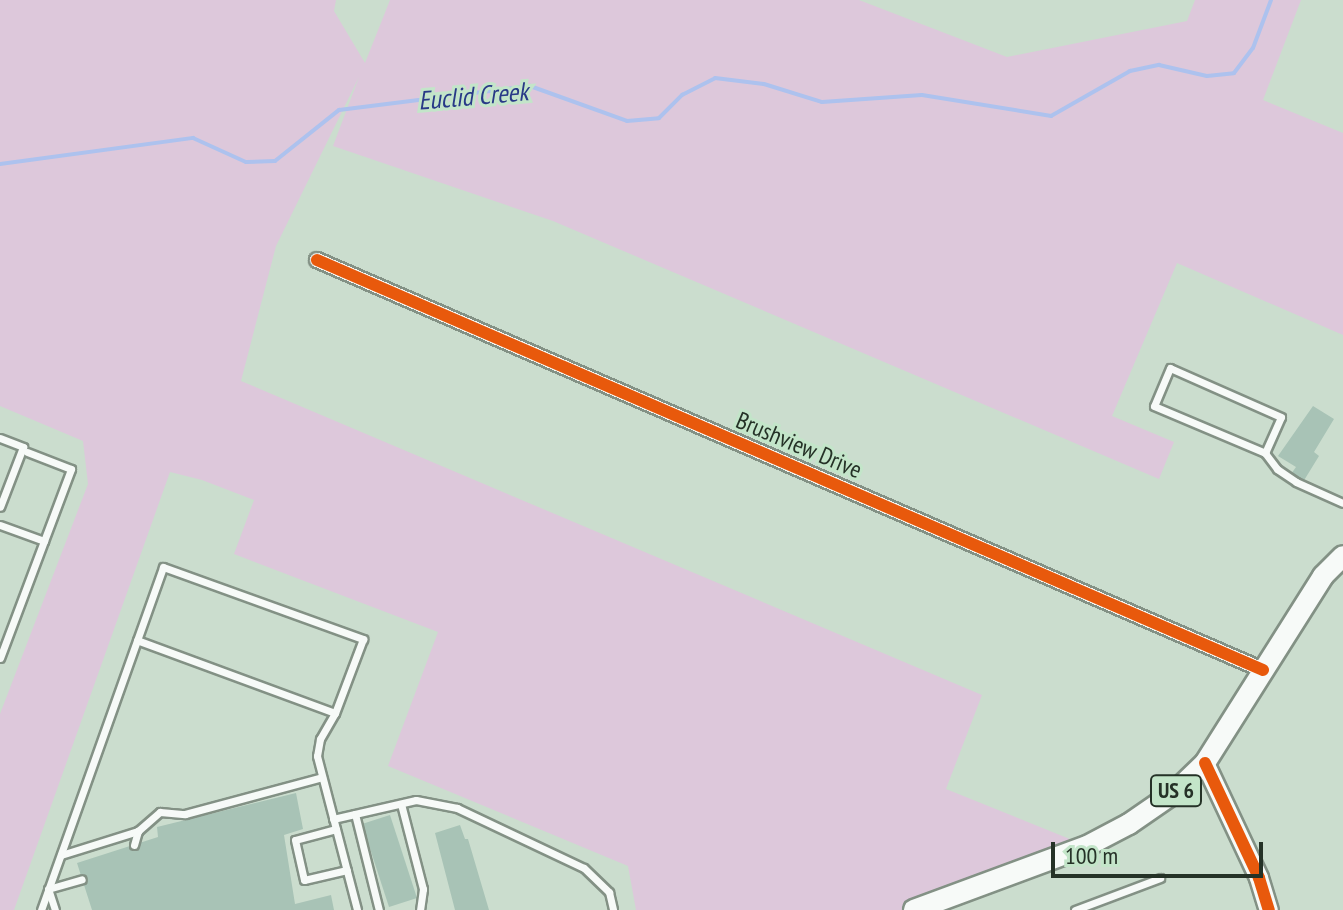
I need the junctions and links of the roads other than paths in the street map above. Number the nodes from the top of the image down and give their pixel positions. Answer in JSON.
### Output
{"nodes":[{"id":1,"x":317,"y":260,"type":"dead end"},
{"id":2,"x":0,"y":438,"type":"edge"},
{"id":3,"x":27,"y":452,"type":"dead end"},
{"id":4,"x":1265,"y":453,"type":"junction"},
{"id":5,"x":4,"y":486,"type":"edge"},
{"id":6,"x":1343,"y":503,"type":"edge"},
{"id":7,"x":0,"y":507,"type":"edge"},
{"id":8,"x":0,"y":525,"type":"edge"},
{"id":9,"x":44,"y":541,"type":"junction"},
{"id":10,"x":1343,"y":542,"type":"edge"},
{"id":11,"x":1343,"y":556,"type":"edge"},
{"id":12,"x":1323,"y":576,"type":"junction"},
{"id":13,"x":137,"y":640,"type":"junction"},
{"id":14,"x":0,"y":658,"type":"edge"},
{"id":15,"x":1263,"y":670,"type":"junction"},
{"id":16,"x":335,"y":713,"type":"junction"},
{"id":17,"x":1205,"y":763,"type":"junction"},
{"id":18,"x":322,"y":777,"type":"junction"},
{"id":19,"x":401,"y":804,"type":"junction"},
{"id":20,"x":355,"y":814,"type":"junction"},
{"id":21,"x":333,"y":819,"type":"junction"},
{"id":22,"x":336,"y":829,"type":"junction"},
{"id":23,"x":138,"y":831,"type":"junction"},
{"id":24,"x":134,"y":845,"type":"dead end"},
{"id":25,"x":60,"y":855,"type":"junction"},
{"id":26,"x":347,"y":870,"type":"junction"},
{"id":27,"x":1160,"y":878,"type":"dead end"},
{"id":28,"x":82,"y":879,"type":"dead end"},
{"id":29,"x":48,"y":889,"type":"junction"},
{"id":30,"x":939,"y":906,"type":"edge"},
{"id":31,"x":41,"y":910,"type":"edge"},
{"id":32,"x":55,"y":910,"type":"edge"},
{"id":33,"x":357,"y":910,"type":"edge"},
{"id":34,"x":379,"y":910,"type":"edge"},
{"id":35,"x":420,"y":910,"type":"edge"},
{"id":36,"x":613,"y":910,"type":"edge"},
{"id":37,"x":914,"y":910,"type":"edge"},
{"id":38,"x":1075,"y":910,"type":"edge"},
{"id":39,"x":1269,"y":910,"type":"edge"}],
"edges":[{"from":1,"to":15,"type":"street","name":"Brushview Drive"},
{"from":2,"to":5,"type":"lane"},
{"from":3,"to":9,"type":"lane"},
{"from":4,"to":4,"type":"lane"},
{"from":4,"to":6,"type":"lane"},
{"from":5,"to":7,"type":"lane"},
{"from":8,"to":9,"type":"lane"},
{"from":9,"to":14,"type":"lane"},
{"from":10,"to":12,"type":"street"},
{"from":11,"to":12,"type":"main road","number":"US 6"},
{"from":12,"to":15,"type":"main road","number":"US 6"},
{"from":13,"to":16,"type":"lane"},
{"from":13,"to":16,"type":"lane"},
{"from":13,"to":25,"type":"lane"},
{"from":15,"to":17,"type":"main road","number":"US 6"},
{"from":16,"to":18,"type":"lane"},
{"from":17,"to":30,"type":"main road","number":"US 6"},
{"from":17,"to":39,"type":"street"},
{"from":18,"to":21,"type":"lane"},
{"from":18,"to":23,"type":"lane"},
{"from":19,"to":20,"type":"lane"},
{"from":19,"to":35,"type":"lane"},
{"from":19,"to":36,"type":"lane"},
{"from":20,"to":21,"type":"lane"},
{"from":20,"to":34,"type":"lane"},
{"from":21,"to":22,"type":"lane"},
{"from":22,"to":26,"type":"lane"},
{"from":22,"to":26,"type":"lane"},
{"from":23,"to":24,"type":"lane"},
{"from":23,"to":25,"type":"lane"},
{"from":25,"to":29,"type":"lane"},
{"from":26,"to":33,"type":"lane"},
{"from":27,"to":38,"type":"lane"},
{"from":28,"to":29,"type":"lane"},
{"from":29,"to":31,"type":"lane"},
{"from":29,"to":32,"type":"lane"},
{"from":30,"to":37,"type":"main road","number":"US 6"}]}
